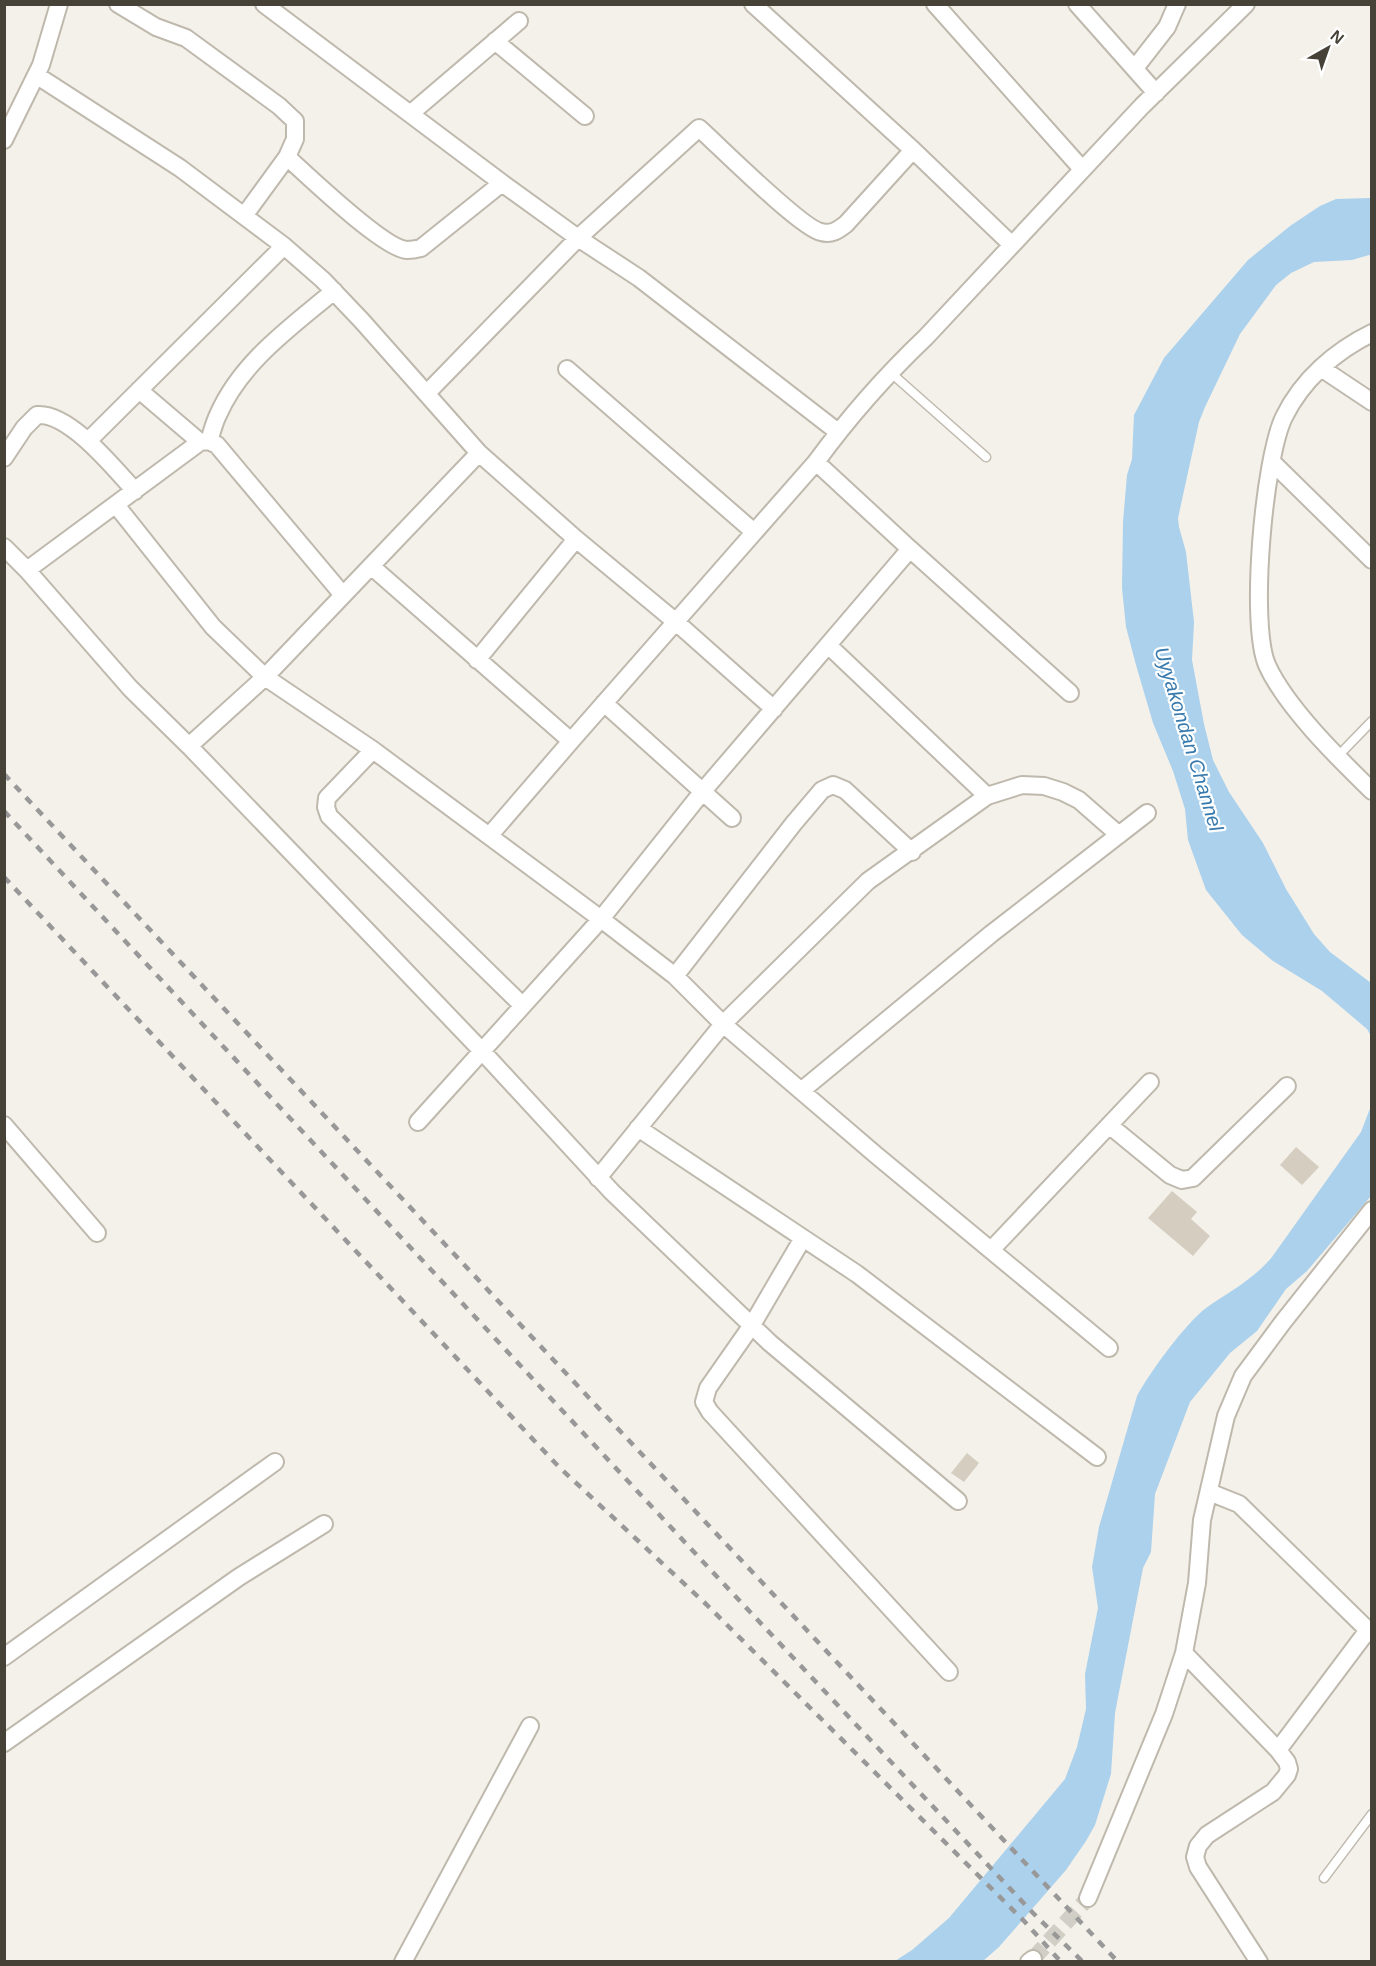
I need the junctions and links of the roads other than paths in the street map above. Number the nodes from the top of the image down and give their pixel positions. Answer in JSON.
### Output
{"nodes":[{"id":1,"x":59,"y":4,"type":"edge"},
{"id":2,"x":118,"y":4,"type":"edge"},
{"id":3,"x":264,"y":4,"type":"edge"},
{"id":4,"x":753,"y":4,"type":"edge"},
{"id":5,"x":935,"y":4,"type":"edge"},
{"id":6,"x":1077,"y":4,"type":"edge"},
{"id":7,"x":1177,"y":4,"type":"edge"},
{"id":8,"x":1246,"y":4,"type":"edge"},
{"id":9,"x":519,"y":21,"type":"dead end"},
{"id":10,"x":495,"y":41,"type":"junction"},
{"id":11,"x":1135,"y":68,"type":"junction"},
{"id":12,"x":36,"y":75,"type":"junction"},
{"id":13,"x":1156,"y":93,"type":"junction"},
{"id":14,"x":410,"y":114,"type":"junction"},
{"id":15,"x":585,"y":116,"type":"dead end"},
{"id":16,"x":4,"y":140,"type":"edge"},
{"id":17,"x":913,"y":150,"type":"junction"},
{"id":18,"x":287,"y":157,"type":"junction"},
{"id":19,"x":1082,"y":169,"type":"junction"},
{"id":20,"x":502,"y":183,"type":"junction"},
{"id":21,"x":244,"y":216,"type":"junction"},
{"id":22,"x":578,"y":238,"type":"junction"},
{"id":23,"x":1012,"y":245,"type":"junction"},
{"id":24,"x":284,"y":246,"type":"junction"},
{"id":25,"x":334,"y":291,"type":"junction"},
{"id":26,"x":1371,"y":333,"type":"edge"},
{"id":27,"x":1321,"y":368,"type":"junction"},
{"id":28,"x":567,"y":369,"type":"dead end"},
{"id":29,"x":890,"y":371,"type":"junction"},
{"id":30,"x":139,"y":390,"type":"junction"},
{"id":31,"x":427,"y":393,"type":"junction"},
{"id":32,"x":1371,"y":402,"type":"edge"},
{"id":33,"x":838,"y":432,"type":"junction"},
{"id":34,"x":88,"y":441,"type":"junction"},
{"id":35,"x":205,"y":442,"type":"junction"},
{"id":36,"x":479,"y":453,"type":"junction"},
{"id":37,"x":986,"y":457,"type":"dead end"},
{"id":38,"x":4,"y":458,"type":"edge"},
{"id":39,"x":816,"y":462,"type":"junction"},
{"id":40,"x":1272,"y":462,"type":"junction"},
{"id":41,"x":135,"y":491,"type":"junction"},
{"id":42,"x":116,"y":505,"type":"junction"},
{"id":43,"x":754,"y":532,"type":"junction"},
{"id":44,"x":576,"y":539,"type":"junction"},
{"id":45,"x":4,"y":547,"type":"edge"},
{"id":46,"x":910,"y":549,"type":"junction"},
{"id":47,"x":1371,"y":560,"type":"edge"},
{"id":48,"x":371,"y":566,"type":"junction"},
{"id":49,"x":27,"y":570,"type":"junction"},
{"id":50,"x":343,"y":595,"type":"junction"},
{"id":51,"x":676,"y":622,"type":"junction"},
{"id":52,"x":828,"y":645,"type":"junction"},
{"id":53,"x":477,"y":660,"type":"junction"},
{"id":54,"x":265,"y":677,"type":"junction"},
{"id":55,"x":1070,"y":693,"type":"dead end"},
{"id":56,"x":604,"y":703,"type":"junction"},
{"id":57,"x":774,"y":709,"type":"junction"},
{"id":58,"x":1371,"y":721,"type":"edge"},
{"id":59,"x":571,"y":741,"type":"junction"},
{"id":60,"x":189,"y":746,"type":"junction"},
{"id":61,"x":373,"y":750,"type":"junction"},
{"id":62,"x":1338,"y":756,"type":"junction"},
{"id":63,"x":703,"y":791,"type":"junction"},
{"id":64,"x":1371,"y":791,"type":"edge"},
{"id":65,"x":987,"y":796,"type":"junction"},
{"id":66,"x":1147,"y":813,"type":"dead end"},
{"id":67,"x":732,"y":818,"type":"dead end"},
{"id":68,"x":490,"y":835,"type":"junction"},
{"id":69,"x":1119,"y":835,"type":"junction"},
{"id":70,"x":912,"y":852,"type":"junction"},
{"id":71,"x":601,"y":919,"type":"junction"},
{"id":72,"x":675,"y":976,"type":"junction"},
{"id":73,"x":522,"y":1005,"type":"junction"},
{"id":74,"x":723,"y":1024,"type":"junction"},
{"id":75,"x":481,"y":1050,"type":"junction"},
{"id":76,"x":1149,"y":1082,"type":"dead end"},
{"id":77,"x":1287,"y":1086,"type":"dead end"},
{"id":78,"x":801,"y":1090,"type":"junction"},
{"id":79,"x":418,"y":1122,"type":"dead end"},
{"id":80,"x":4,"y":1125,"type":"edge"},
{"id":81,"x":1109,"y":1125,"type":"junction"},
{"id":82,"x":638,"y":1128,"type":"junction"},
{"id":83,"x":598,"y":1178,"type":"junction"},
{"id":84,"x":1371,"y":1210,"type":"edge"},
{"id":85,"x":97,"y":1233,"type":"dead end"},
{"id":86,"x":803,"y":1238,"type":"junction"},
{"id":87,"x":992,"y":1249,"type":"junction"},
{"id":88,"x":752,"y":1325,"type":"junction"},
{"id":89,"x":1109,"y":1348,"type":"dead end"},
{"id":90,"x":1097,"y":1457,"type":"dead end"},
{"id":91,"x":275,"y":1462,"type":"dead end"},
{"id":92,"x":1209,"y":1492,"type":"junction"},
{"id":93,"x":958,"y":1501,"type":"dead end"},
{"id":94,"x":324,"y":1524,"type":"dead end"},
{"id":95,"x":1370,"y":1632,"type":"edge"},
{"id":96,"x":1184,"y":1653,"type":"junction"},
{"id":97,"x":4,"y":1657,"type":"edge"},
{"id":98,"x":949,"y":1672,"type":"dead end"},
{"id":99,"x":530,"y":1726,"type":"dead end"},
{"id":100,"x":4,"y":1743,"type":"edge"},
{"id":101,"x":1278,"y":1750,"type":"junction"},
{"id":102,"x":1371,"y":1814,"type":"edge"},
{"id":103,"x":1324,"y":1878,"type":"dead end"},
{"id":104,"x":1088,"y":1898,"type":"tunnel mouth"},
{"id":105,"x":403,"y":1962,"type":"edge"},
{"id":106,"x":1259,"y":1962,"type":"edge"}],
"edges":[{"from":1,"to":12,"type":"street"},
{"from":2,"to":18,"type":"street"},
{"from":3,"to":14,"type":"street"},
{"from":4,"to":17,"type":"street"},
{"from":5,"to":19,"type":"street"},
{"from":6,"to":11,"type":"street"},
{"from":7,"to":11,"type":"street"},
{"from":8,"to":13,"type":"street"},
{"from":9,"to":10,"type":"street"},
{"from":10,"to":14,"type":"street"},
{"from":10,"to":15,"type":"street"},
{"from":11,"to":13,"type":"street"},
{"from":12,"to":16,"type":"street"},
{"from":12,"to":21,"type":"street"},
{"from":13,"to":19,"type":"street"},
{"from":14,"to":20,"type":"street"},
{"from":17,"to":22,"type":"street"},
{"from":17,"to":23,"type":"street"},
{"from":18,"to":20,"type":"street"},
{"from":18,"to":21,"type":"street"},
{"from":19,"to":23,"type":"street"},
{"from":20,"to":22,"type":"street"},
{"from":21,"to":24,"type":"street"},
{"from":22,"to":31,"type":"street"},
{"from":22,"to":33,"type":"street"},
{"from":23,"to":29,"type":"street"},
{"from":24,"to":25,"type":"street"},
{"from":24,"to":30,"type":"street"},
{"from":25,"to":31,"type":"street"},
{"from":25,"to":35,"type":"street"},
{"from":26,"to":27,"type":"street"},
{"from":27,"to":32,"type":"street"},
{"from":27,"to":40,"type":"street"},
{"from":28,"to":43,"type":"street"},
{"from":29,"to":33,"type":"street"},
{"from":29,"to":37,"type":"lane"},
{"from":30,"to":34,"type":"street"},
{"from":30,"to":35,"type":"street"},
{"from":31,"to":36,"type":"street"},
{"from":33,"to":39,"type":"street"},
{"from":34,"to":38,"type":"street"},
{"from":34,"to":41,"type":"street"},
{"from":35,"to":41,"type":"street"},
{"from":35,"to":50,"type":"street"},
{"from":36,"to":44,"type":"street"},
{"from":36,"to":48,"type":"street"},
{"from":39,"to":43,"type":"street"},
{"from":39,"to":46,"type":"street"},
{"from":40,"to":47,"type":"street"},
{"from":40,"to":62,"type":"street"},
{"from":41,"to":42,"type":"street"},
{"from":42,"to":49,"type":"street"},
{"from":42,"to":54,"type":"street"},
{"from":43,"to":51,"type":"street"},
{"from":44,"to":51,"type":"street"},
{"from":44,"to":53,"type":"street"},
{"from":45,"to":49,"type":"street"},
{"from":46,"to":52,"type":"street"},
{"from":46,"to":55,"type":"street"},
{"from":48,"to":50,"type":"street"},
{"from":48,"to":53,"type":"street"},
{"from":49,"to":60,"type":"street"},
{"from":50,"to":54,"type":"street"},
{"from":51,"to":56,"type":"street"},
{"from":51,"to":57,"type":"street"},
{"from":52,"to":57,"type":"street"},
{"from":52,"to":65,"type":"street"},
{"from":53,"to":59,"type":"street"},
{"from":54,"to":60,"type":"street"},
{"from":54,"to":61,"type":"street"},
{"from":56,"to":59,"type":"street"},
{"from":56,"to":63,"type":"street"},
{"from":57,"to":63,"type":"street"},
{"from":58,"to":62,"type":"lane"},
{"from":59,"to":68,"type":"street"},
{"from":60,"to":75,"type":"street"},
{"from":61,"to":68,"type":"street"},
{"from":61,"to":73,"type":"street"},
{"from":62,"to":64,"type":"street"},
{"from":63,"to":67,"type":"street"},
{"from":63,"to":71,"type":"street"},
{"from":65,"to":69,"type":"street"},
{"from":65,"to":70,"type":"street"},
{"from":66,"to":69,"type":"street"},
{"from":68,"to":71,"type":"street"},
{"from":69,"to":78,"type":"street"},
{"from":70,"to":72,"type":"street"},
{"from":70,"to":74,"type":"street"},
{"from":71,"to":72,"type":"street"},
{"from":71,"to":73,"type":"street"},
{"from":72,"to":74,"type":"street"},
{"from":73,"to":75,"type":"street"},
{"from":74,"to":78,"type":"street"},
{"from":74,"to":82,"type":"street"},
{"from":75,"to":79,"type":"street"},
{"from":75,"to":83,"type":"street"},
{"from":76,"to":81,"type":"street"},
{"from":77,"to":81,"type":"street"},
{"from":78,"to":87,"type":"street"},
{"from":80,"to":85,"type":"street"},
{"from":81,"to":87,"type":"street"},
{"from":82,"to":83,"type":"street"},
{"from":82,"to":86,"type":"street"},
{"from":83,"to":88,"type":"street"},
{"from":84,"to":92,"type":"street"},
{"from":86,"to":88,"type":"street"},
{"from":86,"to":90,"type":"street"},
{"from":87,"to":89,"type":"street"},
{"from":88,"to":93,"type":"street"},
{"from":88,"to":98,"type":"street"},
{"from":91,"to":97,"type":"street"},
{"from":92,"to":95,"type":"street"},
{"from":92,"to":96,"type":"street"},
{"from":94,"to":100,"type":"street"},
{"from":95,"to":101,"type":"street"},
{"from":96,"to":101,"type":"street"},
{"from":96,"to":104,"type":"street"},
{"from":99,"to":105,"type":"street"},
{"from":101,"to":106,"type":"street"},
{"from":102,"to":103,"type":"lane"}]}
